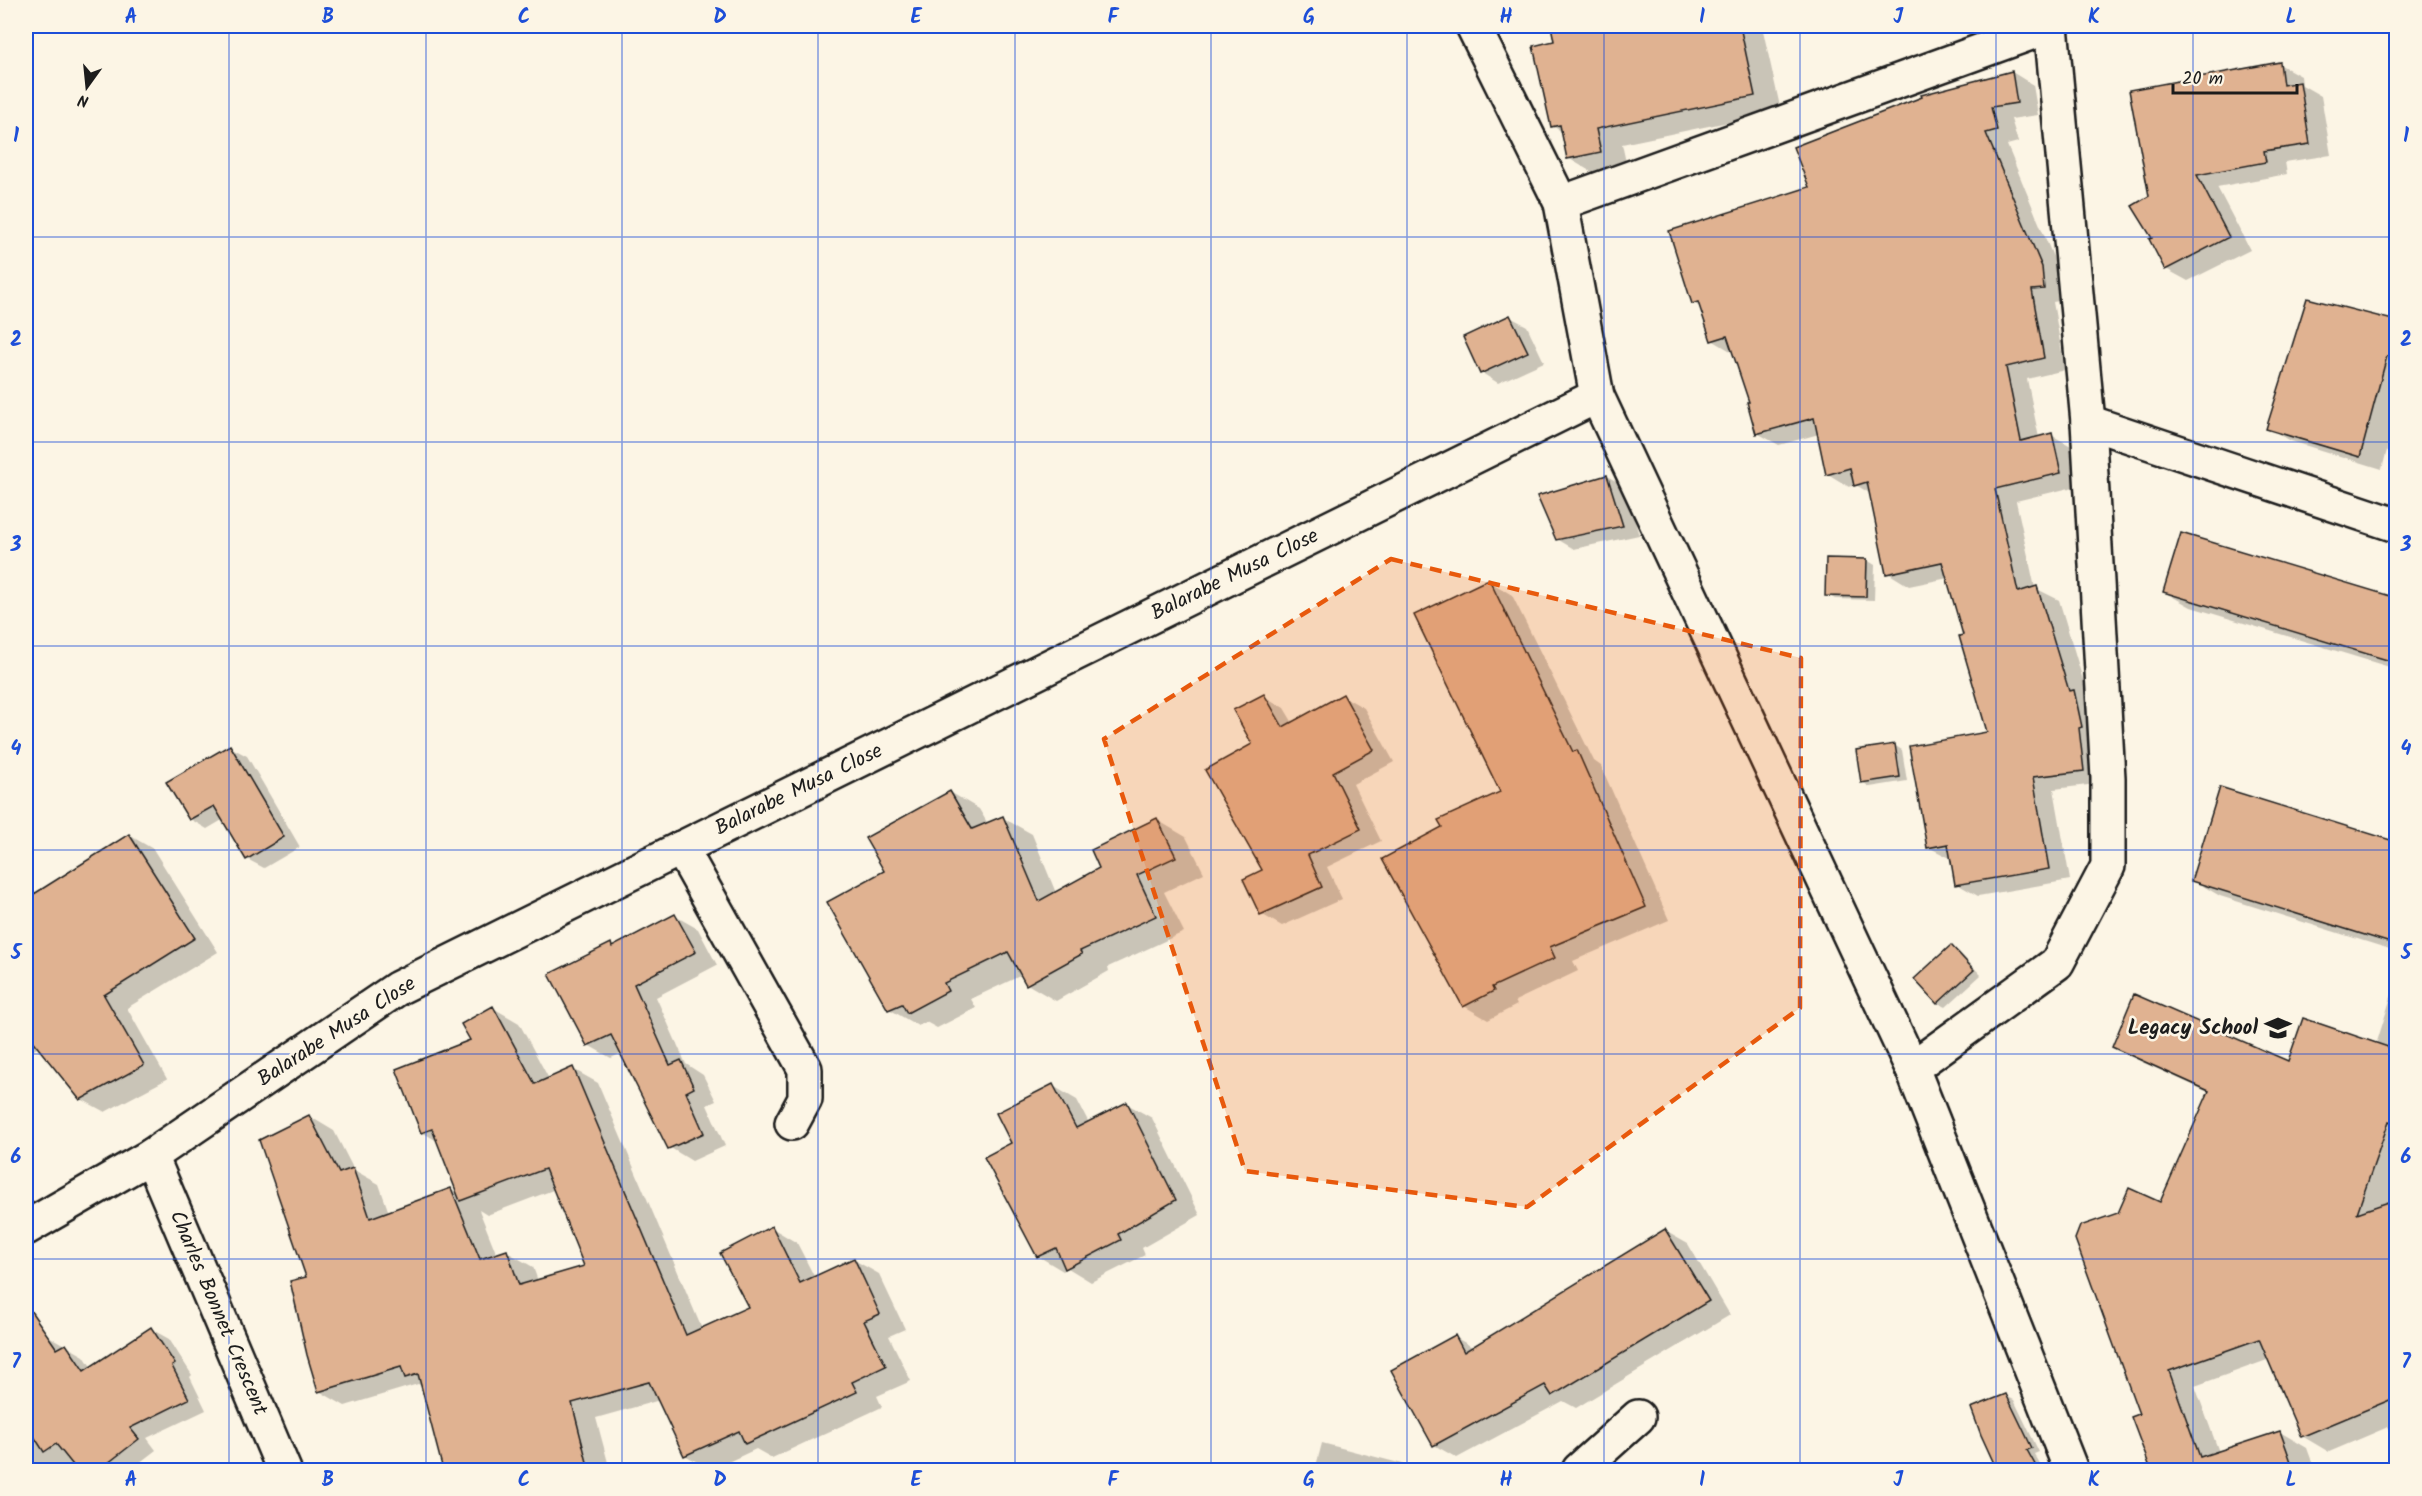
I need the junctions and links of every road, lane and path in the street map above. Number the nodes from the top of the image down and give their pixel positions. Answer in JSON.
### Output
{"nodes":[{"id":1,"x":1473,"y":26,"type":"edge"},
{"id":2,"x":2051,"y":26,"type":"edge"},
{"id":3,"x":1561,"y":203,"type":"junction"},
{"id":4,"x":1597,"y":396,"type":"junction"},
{"id":5,"x":2088,"y":422,"type":"junction"},
{"id":6,"x":2397,"y":525,"type":"edge"},
{"id":7,"x":681,"y":848,"type":"junction"},
{"id":8,"x":1912,"y":1068,"type":"junction"},
{"id":9,"x":792,"y":1123,"type":"dead end"},
{"id":10,"x":151,"y":1156,"type":"junction"},
{"id":11,"x":26,"y":1228,"type":"edge"},
{"id":12,"x":1638,"y":1417,"type":"dead end"},
{"id":13,"x":284,"y":1470,"type":"edge"},
{"id":14,"x":1579,"y":1470,"type":"edge"},
{"id":15,"x":2071,"y":1470,"type":"edge"}],
"edges":[{"from":1,"to":3,"type":"street"},
{"from":2,"to":3,"type":"street"},
{"from":2,"to":5,"type":"street"},
{"from":3,"to":4,"type":"street"},
{"from":4,"to":7,"type":"street","name":"Balarabe Musa Close"},
{"from":4,"to":8,"type":"street"},
{"from":5,"to":6,"type":"street"},
{"from":5,"to":8,"type":"street"},
{"from":7,"to":9,"type":"street"},
{"from":7,"to":10,"type":"street","name":"Balarabe Musa Close"},
{"from":8,"to":15,"type":"street"},
{"from":10,"to":11,"type":"street","name":"Balarabe Musa Close"},
{"from":10,"to":13,"type":"street","name":"Charles Bonnet Crescent"},
{"from":12,"to":14,"type":"street"}]}
